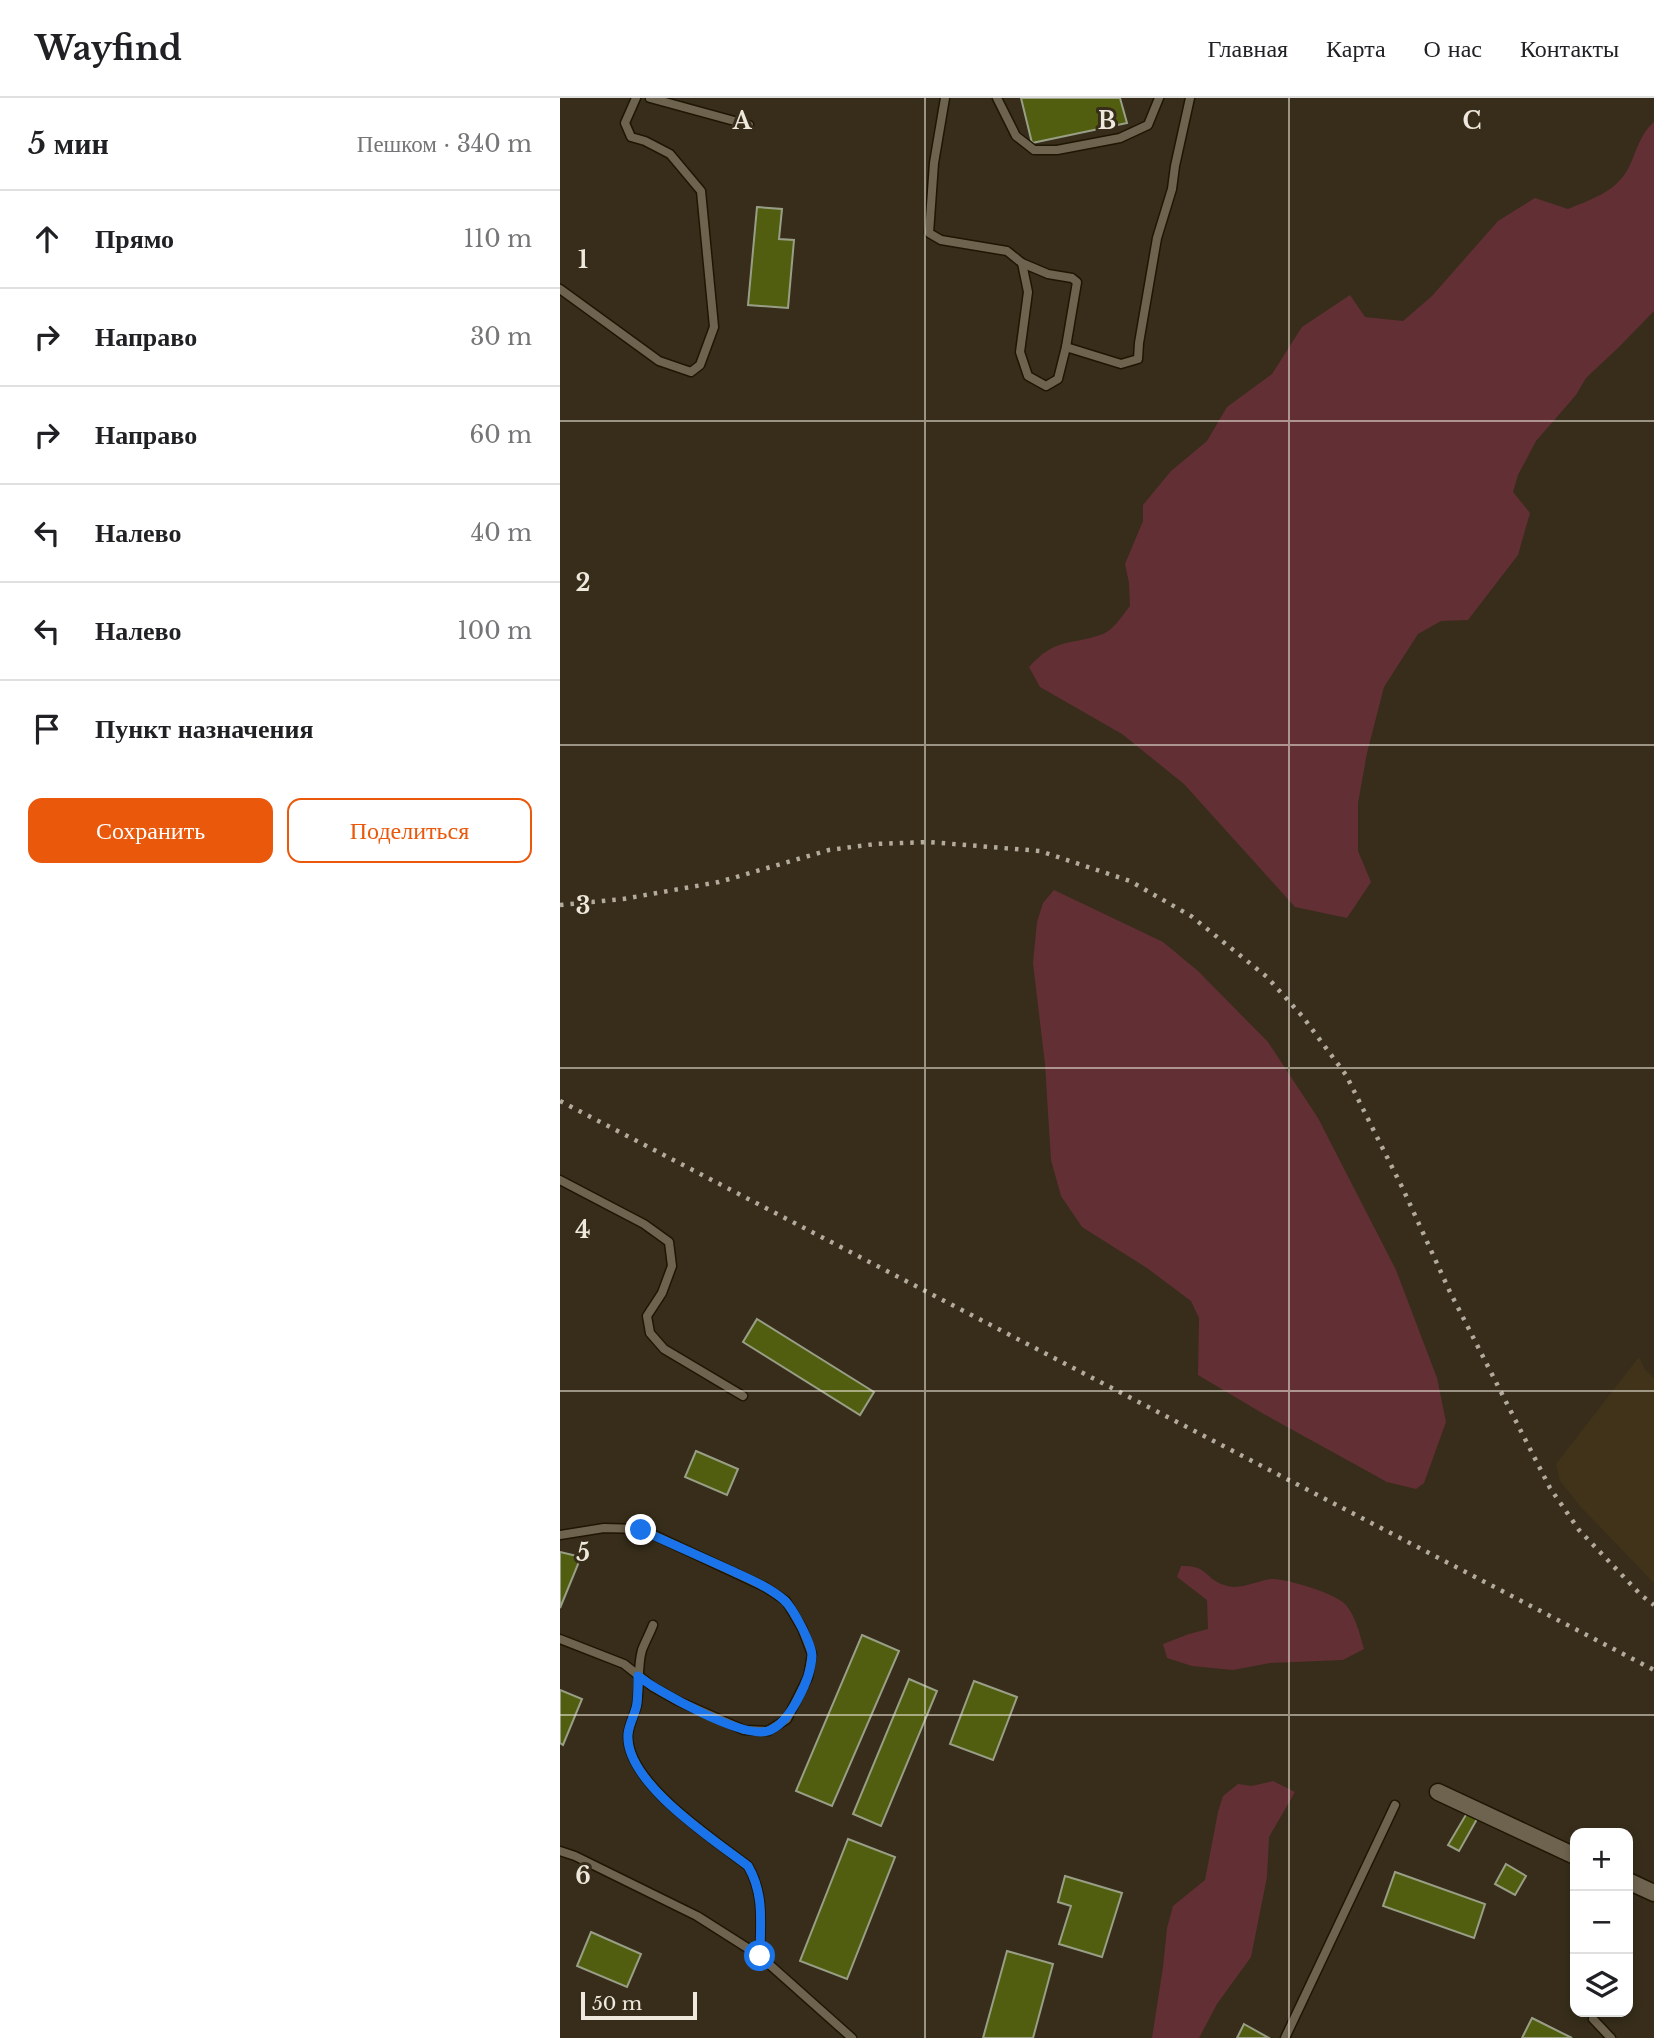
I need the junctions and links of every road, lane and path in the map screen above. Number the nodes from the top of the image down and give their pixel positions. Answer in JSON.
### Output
{"nodes":[{"id":1,"x":636,"y":98,"type":"edge"},
{"id":2,"x":650,"y":98,"type":"edge"},
{"id":3,"x":945,"y":98,"type":"edge"},
{"id":4,"x":997,"y":98,"type":"edge"},
{"id":5,"x":1159,"y":98,"type":"edge"},
{"id":6,"x":1190,"y":98,"type":"edge"},
{"id":7,"x":749,"y":125,"type":"dead end"},
{"id":8,"x":1022,"y":263,"type":"junction"},
{"id":9,"x":560,"y":289,"type":"edge"},
{"id":10,"x":1066,"y":347,"type":"junction"},
{"id":11,"x":560,"y":1180,"type":"edge"},
{"id":12,"x":743,"y":1396,"type":"dead end"},
{"id":13,"x":560,"y":1535,"type":"edge"},
{"id":14,"x":653,"y":1625,"type":"dead end"},
{"id":15,"x":560,"y":1639,"type":"edge"},
{"id":16,"x":638,"y":1676,"type":"junction"},
{"id":17,"x":1438,"y":1792,"type":"dead end"},
{"id":18,"x":1395,"y":1805,"type":"dead end"},
{"id":19,"x":560,"y":1851,"type":"edge"},
{"id":20,"x":1570,"y":1854,"type":"edge"},
{"id":21,"x":1633,"y":1883,"type":"edge"},
{"id":22,"x":1654,"y":1893,"type":"edge"},
{"id":23,"x":760,"y":1956,"type":"junction"},
{"id":24,"x":1593,"y":2019,"type":"dead end"},
{"id":25,"x":852,"y":2038,"type":"edge"},
{"id":26,"x":1285,"y":2038,"type":"edge"},
{"id":27,"x":1611,"y":2038,"type":"edge"}],
"edges":[{"from":1,"to":9,"type":"lane"},
{"from":2,"to":7,"type":"lane"},
{"from":3,"to":8,"type":"lane"},
{"from":4,"to":5,"type":"lane"},
{"from":6,"to":10,"type":"lane"},
{"from":8,"to":10,"type":"lane"},
{"from":8,"to":10,"type":"lane"},
{"from":11,"to":12,"type":"lane"},
{"from":13,"to":16,"type":"lane"},
{"from":14,"to":16,"type":"lane"},
{"from":15,"to":16,"type":"lane"},
{"from":16,"to":23,"type":"lane"},
{"from":17,"to":20,"type":"street"},
{"from":18,"to":26,"type":"lane"},
{"from":19,"to":23,"type":"lane"},
{"from":21,"to":22,"type":"street"},
{"from":23,"to":25,"type":"lane"},
{"from":24,"to":27,"type":"lane"}]}
